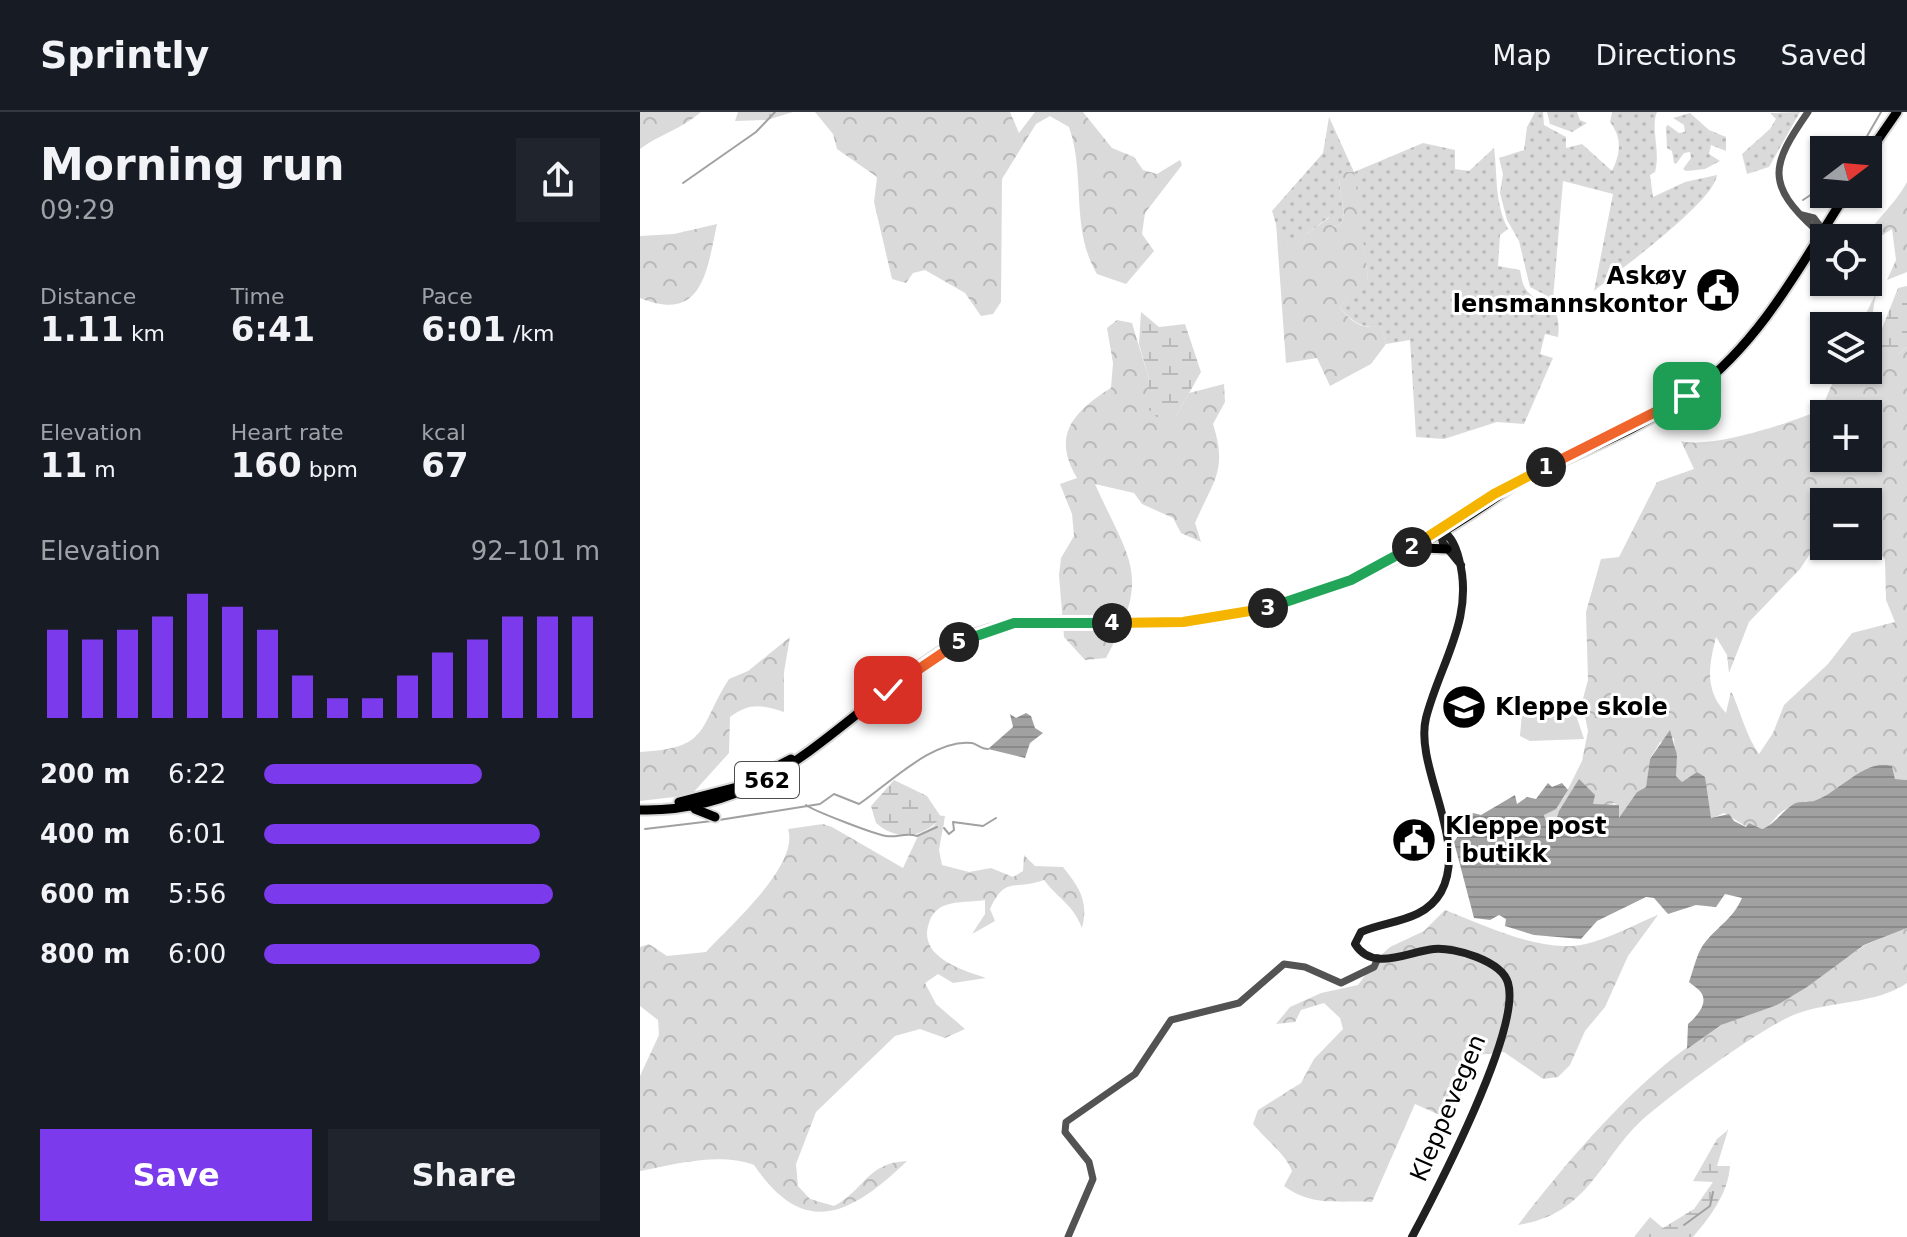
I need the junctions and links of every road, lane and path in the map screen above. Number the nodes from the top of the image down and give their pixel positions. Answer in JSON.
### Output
{"nodes":[{"id":1,"x":1808,"y":112,"type":"edge"},
{"id":2,"x":1897,"y":112,"type":"edge"},
{"id":3,"x":1882,"y":136,"type":"edge"},
{"id":4,"x":1814,"y":224,"type":"edge"},
{"id":5,"x":1810,"y":244,"type":"edge"},
{"id":6,"x":1442,"y":533,"type":"junction"},
{"id":7,"x":1447,"y":549,"type":"junction"},
{"id":8,"x":1415,"y":550,"type":"junction"},
{"id":9,"x":1461,"y":565,"type":"junction"},
{"id":10,"x":1369,"y":572,"type":"junction"},
{"id":11,"x":841,"y":727,"type":"junction"},
{"id":12,"x":640,"y":808,"type":"edge"},
{"id":13,"x":680,"y":808,"type":"junction"},
{"id":14,"x":715,"y":817,"type":"dead end"},
{"id":15,"x":1378,"y":958,"type":"junction"},
{"id":16,"x":1068,"y":1237,"type":"edge"},
{"id":17,"x":1412,"y":1237,"type":"edge"}],
"edges":[{"from":1,"to":4,"type":"street"},
{"from":2,"to":3,"type":"main road"},
{"from":5,"to":6,"type":"main road","number":"562"},
{"from":6,"to":7,"type":"main road"},
{"from":6,"to":8,"type":"main road","number":"562"},
{"from":6,"to":9,"type":"main road"},
{"from":6,"to":10,"type":"main road","number":"562"},
{"from":7,"to":8,"type":"main road"},
{"from":7,"to":9,"type":"main road"},
{"from":8,"to":10,"type":"main road","number":"562"},
{"from":9,"to":15,"type":"main road"},
{"from":10,"to":11,"type":"main road","number":"562"},
{"from":11,"to":12,"type":"main road","number":"562"},
{"from":11,"to":13,"type":"main road","number":"562"},
{"from":12,"to":13,"type":"main road","number":"562"},
{"from":13,"to":14,"type":"main road","number":"562"},
{"from":15,"to":16,"type":"street"},
{"from":15,"to":17,"type":"main road","name":"Kleppevegen"}]}
